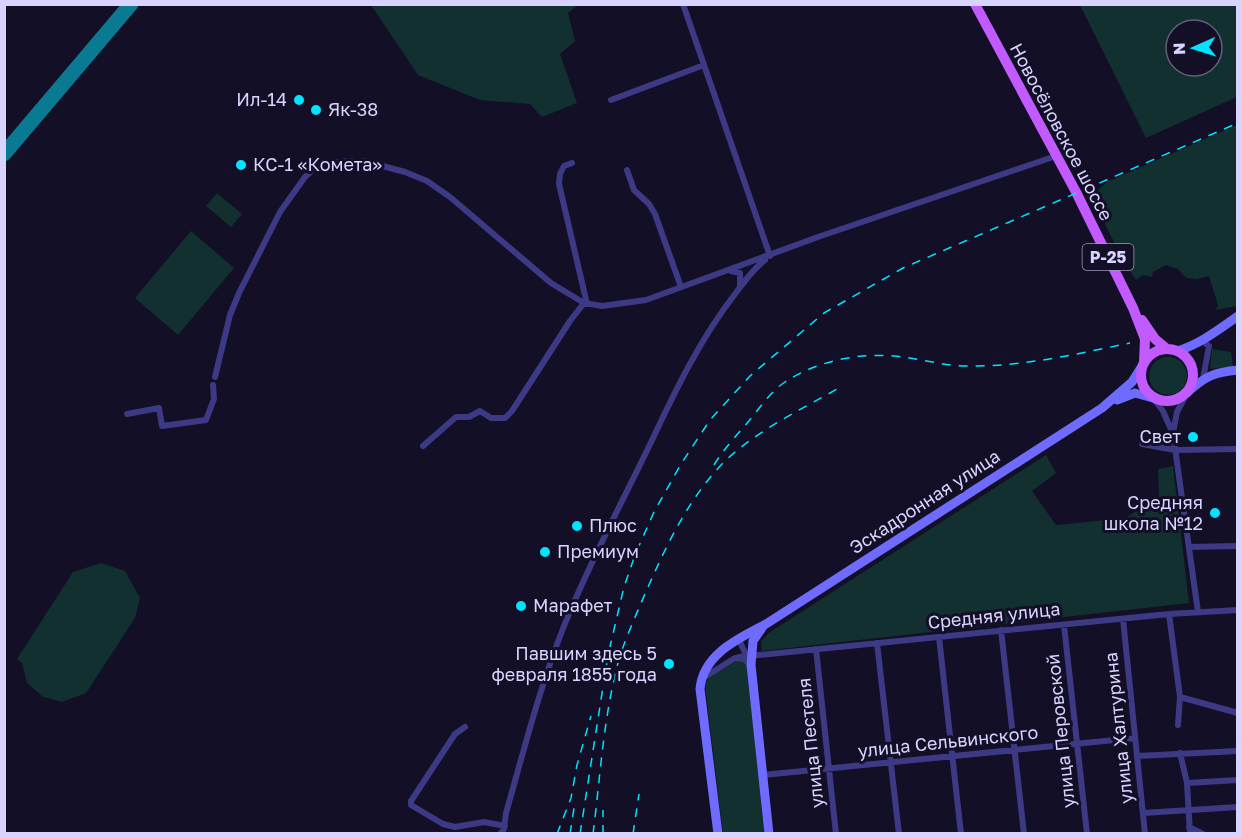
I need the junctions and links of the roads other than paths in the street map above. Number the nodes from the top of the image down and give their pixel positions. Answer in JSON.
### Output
{"nodes":[{"id":1,"x":683,"y":4,"type":"edge"},
{"id":2,"x":975,"y":4,"type":"edge"},
{"id":3,"x":704,"y":65,"type":"junction"},
{"id":4,"x":611,"y":100,"type":"dead end"},
{"id":5,"x":1056,"y":156,"type":"junction"},
{"id":6,"x":572,"y":163,"type":"dead end"},
{"id":7,"x":627,"y":170,"type":"dead end"},
{"id":8,"x":770,"y":256,"type":"junction"},
{"id":9,"x":726,"y":271,"type":"junction"},
{"id":10,"x":681,"y":287,"type":"junction"},
{"id":11,"x":740,"y":287,"type":"junction"},
{"id":12,"x":585,"y":303,"type":"junction"},
{"id":13,"x":1133,"y":308,"type":"junction"},
{"id":14,"x":1238,"y":316,"type":"edge"},
{"id":15,"x":1202,"y":341,"type":"junction"},
{"id":16,"x":1172,"y":350,"type":"junction"},
{"id":17,"x":1144,"y":363,"type":"junction"},
{"id":18,"x":1238,"y":370,"type":"edge"},
{"id":19,"x":215,"y":377,"type":"dead end"},
{"id":20,"x":1203,"y":379,"type":"junction"},
{"id":21,"x":213,"y":386,"type":"dead end"},
{"id":22,"x":1187,"y":393,"type":"junction"},
{"id":23,"x":1153,"y":398,"type":"junction"},
{"id":24,"x":1102,"y":408,"type":"junction"},
{"id":25,"x":127,"y":414,"type":"dead end"},
{"id":26,"x":1173,"y":434,"type":"junction"},
{"id":27,"x":1142,"y":444,"type":"dead end"},
{"id":28,"x":423,"y":446,"type":"dead end"},
{"id":29,"x":1238,"y":449,"type":"edge"},
{"id":30,"x":1175,"y":450,"type":"junction"},
{"id":31,"x":1238,"y":546,"type":"edge"},
{"id":32,"x":1189,"y":547,"type":"junction"},
{"id":33,"x":1196,"y":600,"type":"junction"},
{"id":34,"x":1238,"y":610,"type":"edge"},
{"id":35,"x":1202,"y":612,"type":"junction"},
{"id":36,"x":1188,"y":613,"type":"junction"},
{"id":37,"x":1169,"y":614,"type":"junction"},
{"id":38,"x":1124,"y":619,"type":"junction"},
{"id":39,"x":766,"y":624,"type":"junction"},
{"id":40,"x":1064,"y":625,"type":"junction"},
{"id":41,"x":1001,"y":630,"type":"junction"},
{"id":42,"x":939,"y":637,"type":"junction"},
{"id":43,"x":738,"y":640,"type":"junction"},
{"id":44,"x":878,"y":644,"type":"junction"},
{"id":45,"x":816,"y":649,"type":"junction"},
{"id":46,"x":748,"y":658,"type":"junction"},
{"id":47,"x":701,"y":680,"type":"junction"},
{"id":48,"x":1180,"y":697,"type":"junction"},
{"id":49,"x":1238,"y":713,"type":"edge"},
{"id":50,"x":1178,"y":725,"type":"dead end"},
{"id":51,"x":465,"y":727,"type":"dead end"},
{"id":52,"x":1135,"y":738,"type":"junction"},
{"id":53,"x":1077,"y":744,"type":"junction"},
{"id":54,"x":1015,"y":750,"type":"junction"},
{"id":55,"x":1238,"y":751,"type":"edge"},
{"id":56,"x":1180,"y":753,"type":"junction"},
{"id":57,"x":953,"y":756,"type":"junction"},
{"id":58,"x":1137,"y":756,"type":"junction"},
{"id":59,"x":891,"y":762,"type":"junction"},
{"id":60,"x":829,"y":768,"type":"junction"},
{"id":61,"x":763,"y":775,"type":"junction"},
{"id":62,"x":1238,"y":780,"type":"edge"},
{"id":63,"x":1187,"y":783,"type":"junction"},
{"id":64,"x":1238,"y":807,"type":"edge"},
{"id":65,"x":1187,"y":810,"type":"junction"},
{"id":66,"x":1143,"y":813,"type":"junction"},
{"id":67,"x":505,"y":826,"type":"junction"},
{"id":68,"x":1189,"y":830,"type":"edge"},
{"id":69,"x":500,"y":834,"type":"edge"},
{"id":70,"x":718,"y":834,"type":"edge"},
{"id":71,"x":769,"y":834,"type":"edge"},
{"id":72,"x":836,"y":834,"type":"edge"},
{"id":73,"x":899,"y":834,"type":"edge"},
{"id":74,"x":961,"y":834,"type":"edge"},
{"id":75,"x":1024,"y":834,"type":"edge"},
{"id":76,"x":1087,"y":834,"type":"edge"},
{"id":77,"x":1145,"y":834,"type":"edge"},
{"id":78,"x":1203,"y":834,"type":"edge"}],
"edges":[{"from":1,"to":3,"type":"street"},
{"from":2,"to":5,"type":"main road","name":"Новосёловское шоссе","number":"Р-25"},
{"from":3,"to":4,"type":"street"},
{"from":3,"to":8,"type":"street"},
{"from":5,"to":8,"type":"street"},
{"from":5,"to":13,"type":"main road","name":"Новосёловское шоссе","number":"Р-25"},
{"from":6,"to":12,"type":"street"},
{"from":7,"to":10,"type":"street"},
{"from":8,"to":9,"type":"street"},
{"from":8,"to":11,"type":"street"},
{"from":9,"to":10,"type":"street"},
{"from":9,"to":11,"type":"street"},
{"from":10,"to":12,"type":"street"},
{"from":11,"to":67,"type":"street"},
{"from":12,"to":19,"type":"street"},
{"from":12,"to":28,"type":"street"},
{"from":13,"to":16,"type":"main road","name":"Новосёловское шоссе"},
{"from":13,"to":17,"type":"main road","name":"Новосёловское шоссе"},
{"from":14,"to":15,"type":"main road"},
{"from":15,"to":16,"type":"main road"},
{"from":15,"to":20,"type":"street"},
{"from":16,"to":17,"type":"main road"},
{"from":16,"to":22,"type":"main road"},
{"from":17,"to":23,"type":"main road"},
{"from":17,"to":24,"type":"main road"},
{"from":18,"to":20,"type":"main road"},
{"from":20,"to":22,"type":"main road"},
{"from":21,"to":25,"type":"street"},
{"from":22,"to":23,"type":"main road"},
{"from":22,"to":26,"type":"street"},
{"from":23,"to":24,"type":"main road"},
{"from":23,"to":26,"type":"street"},
{"from":24,"to":39,"type":"main road","name":"Эскадронная улица"},
{"from":26,"to":30,"type":"street"},
{"from":27,"to":30,"type":"street"},
{"from":29,"to":30,"type":"street"},
{"from":30,"to":32,"type":"street"},
{"from":31,"to":32,"type":"street"},
{"from":32,"to":33,"type":"street"},
{"from":33,"to":35,"type":"street"},
{"from":33,"to":36,"type":"street"},
{"from":34,"to":35,"type":"street","name":"Средняя улица"},
{"from":35,"to":36,"type":"street","name":"Средняя улица"},
{"from":36,"to":37,"type":"street","name":"Средняя улица"},
{"from":37,"to":38,"type":"street","name":"Средняя улица"},
{"from":37,"to":48,"type":"street"},
{"from":38,"to":40,"type":"street","name":"Средняя улица"},
{"from":38,"to":52,"type":"street","name":"улица Халтурина"},
{"from":39,"to":43,"type":"main road","name":"Эскадронная улица"},
{"from":39,"to":46,"type":"main road"},
{"from":40,"to":41,"type":"street","name":"Средняя улица"},
{"from":40,"to":53,"type":"street","name":"улица Перовской"},
{"from":41,"to":42,"type":"street","name":"Средняя улица"},
{"from":41,"to":54,"type":"street"},
{"from":42,"to":44,"type":"street","name":"Средняя улица"},
{"from":42,"to":57,"type":"street"},
{"from":43,"to":46,"type":"street"},
{"from":43,"to":47,"type":"main road","name":"Эскадронная улица"},
{"from":44,"to":45,"type":"street","name":"Средняя улица"},
{"from":44,"to":59,"type":"street"},
{"from":45,"to":46,"type":"street","name":"Средняя улица"},
{"from":45,"to":60,"type":"street","name":"улица Пестеля"},
{"from":46,"to":47,"type":"street"},
{"from":46,"to":61,"type":"main road"},
{"from":47,"to":70,"type":"main road"},
{"from":48,"to":49,"type":"street"},
{"from":48,"to":50,"type":"street"},
{"from":51,"to":67,"type":"street"},
{"from":52,"to":53,"type":"street","name":"улица Сельвинского"},
{"from":52,"to":58,"type":"street","name":"улица Халтурина"},
{"from":53,"to":54,"type":"street","name":"улица Сельвинского"},
{"from":53,"to":76,"type":"street","name":"улица Перовской"},
{"from":54,"to":57,"type":"street","name":"улица Сельвинского"},
{"from":54,"to":75,"type":"street"},
{"from":55,"to":56,"type":"street"},
{"from":56,"to":58,"type":"street"},
{"from":56,"to":63,"type":"street"},
{"from":57,"to":59,"type":"street","name":"улица Сельвинского"},
{"from":57,"to":74,"type":"street"},
{"from":58,"to":66,"type":"street","name":"улица Халтурина"},
{"from":59,"to":60,"type":"street","name":"улица Сельвинского"},
{"from":59,"to":73,"type":"street"},
{"from":60,"to":61,"type":"street","name":"улица Сельвинского"},
{"from":60,"to":72,"type":"street","name":"улица Пестеля"},
{"from":61,"to":71,"type":"main road"},
{"from":62,"to":63,"type":"street"},
{"from":63,"to":65,"type":"street"},
{"from":64,"to":65,"type":"street"},
{"from":65,"to":66,"type":"street"},
{"from":65,"to":68,"type":"street"},
{"from":66,"to":77,"type":"street","name":"улица Халтурина"},
{"from":67,"to":69,"type":"street"},
{"from":68,"to":78,"type":"street"}]}
